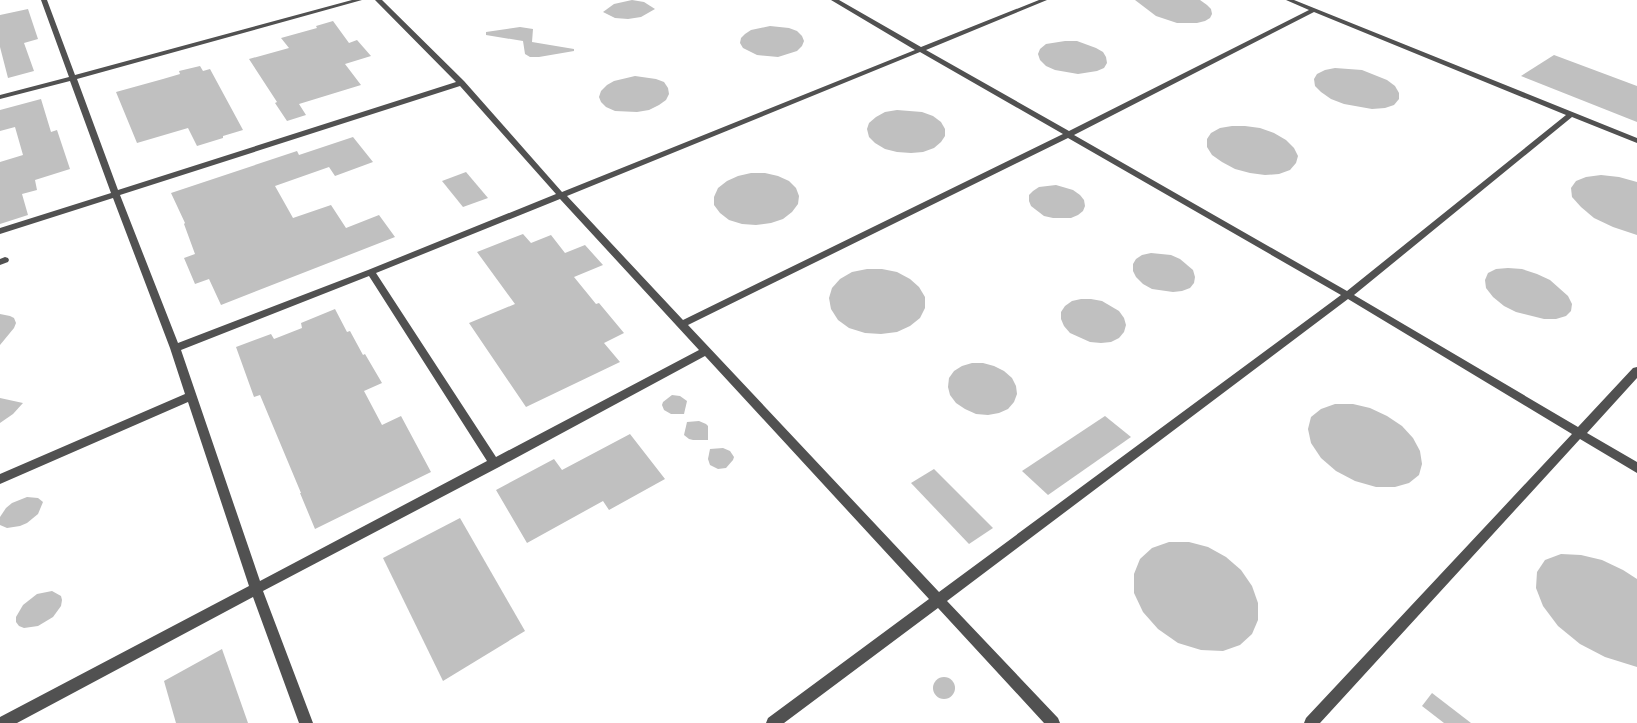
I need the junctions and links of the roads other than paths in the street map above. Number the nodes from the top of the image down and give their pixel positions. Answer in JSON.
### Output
{"nodes":[{"id":1,"x":44,"y":0,"type":"edge"},
{"id":2,"x":359,"y":0,"type":"edge"},
{"id":3,"x":378,"y":0,"type":"edge"},
{"id":4,"x":834,"y":0,"type":"edge"},
{"id":5,"x":1044,"y":0,"type":"edge"},
{"id":6,"x":1289,"y":0,"type":"edge"},
{"id":7,"x":1314,"y":10,"type":"junction"},
{"id":8,"x":919,"y":50,"type":"junction"},
{"id":9,"x":74,"y":78,"type":"junction"},
{"id":10,"x":461,"y":83,"type":"junction"},
{"id":11,"x":0,"y":97,"type":"edge"},
{"id":12,"x":1571,"y":114,"type":"junction"},
{"id":13,"x":1067,"y":134,"type":"junction"},
{"id":14,"x":1637,"y":141,"type":"edge"},
{"id":15,"x":115,"y":193,"type":"junction"},
{"id":16,"x":560,"y":194,"type":"junction"},
{"id":17,"x":0,"y":231,"type":"edge"},
{"id":18,"x":371,"y":272,"type":"junction"},
{"id":19,"x":1348,"y":295,"type":"junction"},
{"id":20,"x":683,"y":324,"type":"junction"},
{"id":21,"x":175,"y":348,"type":"junction"},
{"id":22,"x":706,"y":351,"type":"junction"},
{"id":23,"x":1637,"y":371,"type":"edge"},
{"id":24,"x":192,"y":396,"type":"junction"},
{"id":25,"x":1580,"y":434,"type":"junction"},
{"id":26,"x":495,"y":464,"type":"junction"},
{"id":27,"x":1637,"y":468,"type":"edge"},
{"id":28,"x":0,"y":479,"type":"edge"},
{"id":29,"x":256,"y":588,"type":"junction"},
{"id":30,"x":938,"y":600,"type":"junction"},
{"id":31,"x":3,"y":723,"type":"edge"},
{"id":32,"x":306,"y":723,"type":"edge"},
{"id":33,"x":773,"y":723,"type":"edge"},
{"id":34,"x":1053,"y":723,"type":"edge"},
{"id":35,"x":1311,"y":723,"type":"edge"}],
"edges":[{"from":1,"to":9,"type":"street"},
{"from":2,"to":9,"type":"street"},
{"from":3,"to":10,"type":"street"},
{"from":4,"to":8,"type":"street"},
{"from":5,"to":8,"type":"street"},
{"from":6,"to":7,"type":"street"},
{"from":7,"to":12,"type":"street"},
{"from":7,"to":13,"type":"street"},
{"from":8,"to":13,"type":"street"},
{"from":8,"to":16,"type":"street"},
{"from":9,"to":11,"type":"street"},
{"from":9,"to":15,"type":"street"},
{"from":10,"to":15,"type":"street"},
{"from":10,"to":16,"type":"street"},
{"from":12,"to":14,"type":"street"},
{"from":12,"to":19,"type":"street"},
{"from":13,"to":19,"type":"street"},
{"from":13,"to":20,"type":"street"},
{"from":15,"to":17,"type":"street"},
{"from":15,"to":21,"type":"street"},
{"from":16,"to":18,"type":"street"},
{"from":16,"to":20,"type":"street"},
{"from":18,"to":21,"type":"street"},
{"from":18,"to":26,"type":"street"},
{"from":19,"to":25,"type":"street"},
{"from":19,"to":30,"type":"street"},
{"from":20,"to":22,"type":"street"},
{"from":21,"to":24,"type":"street"},
{"from":22,"to":26,"type":"street"},
{"from":22,"to":30,"type":"street"},
{"from":23,"to":25,"type":"street"},
{"from":24,"to":28,"type":"street"},
{"from":24,"to":29,"type":"street"},
{"from":25,"to":27,"type":"street"},
{"from":25,"to":35,"type":"street"},
{"from":26,"to":29,"type":"street"},
{"from":29,"to":31,"type":"street"},
{"from":29,"to":32,"type":"street"},
{"from":30,"to":33,"type":"street"},
{"from":30,"to":34,"type":"street"}]}
